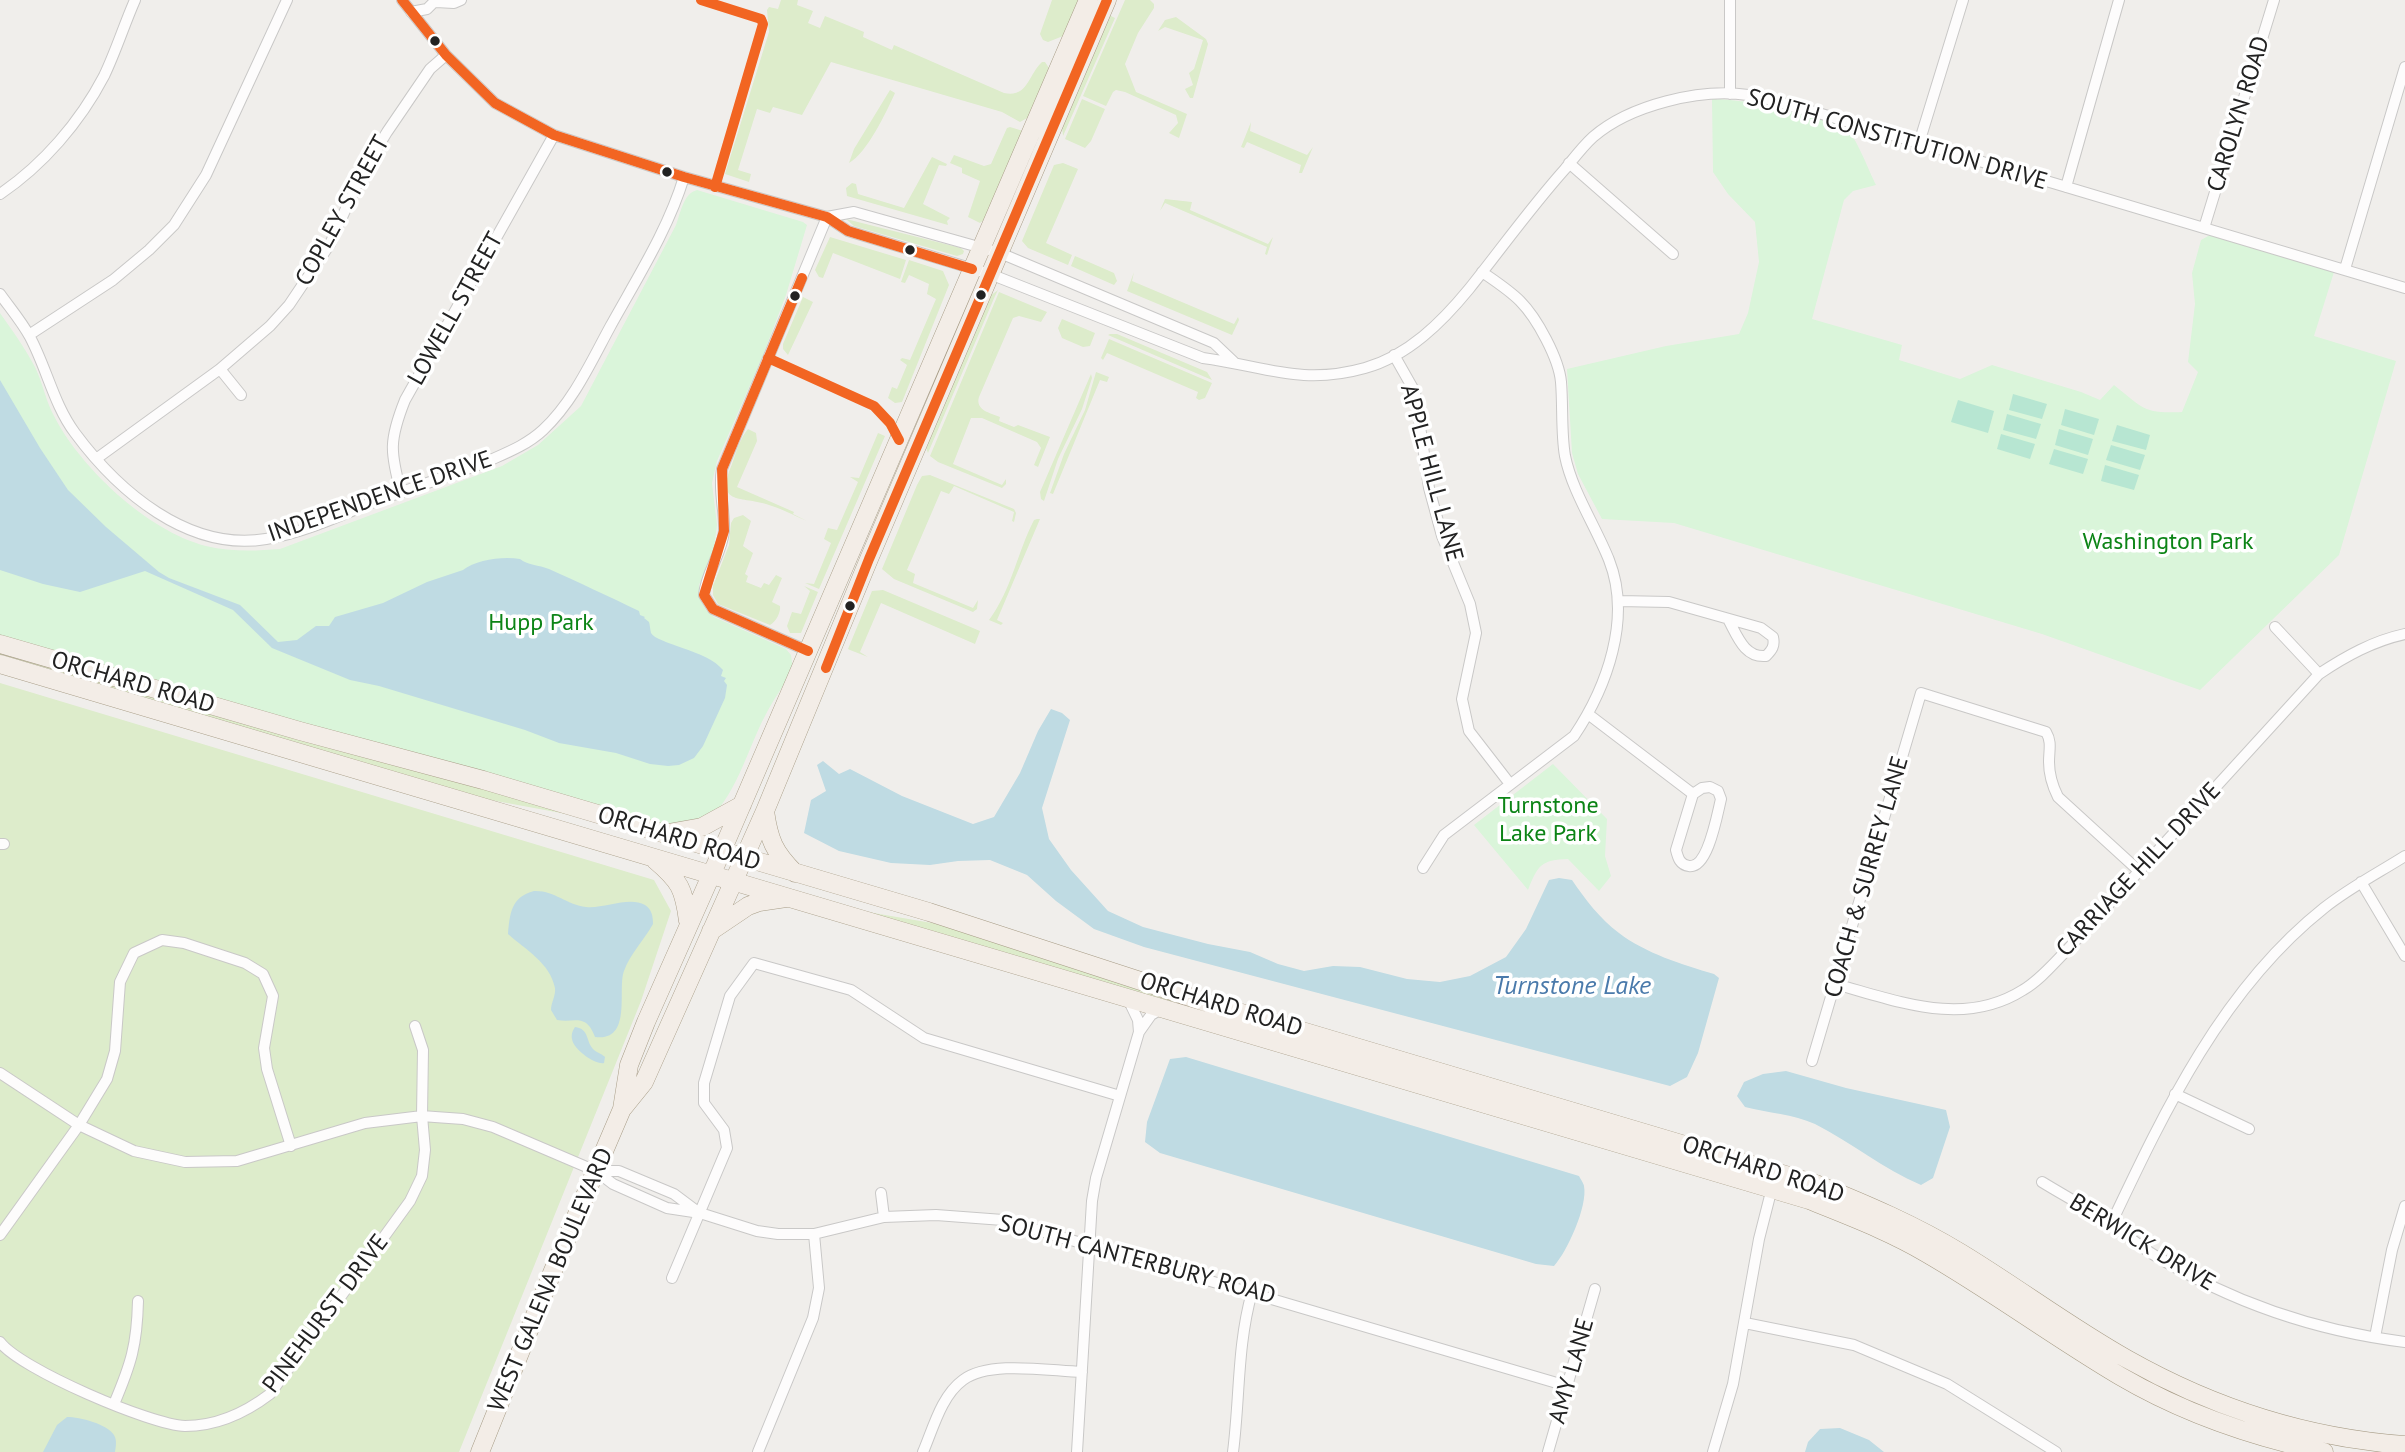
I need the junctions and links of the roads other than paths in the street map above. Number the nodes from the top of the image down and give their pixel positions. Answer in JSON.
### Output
{"nodes":[{"id":1,"x":135,"y":0,"type":"edge"},
{"id":2,"x":287,"y":0,"type":"edge"},
{"id":3,"x":402,"y":0,"type":"edge"},
{"id":4,"x":461,"y":0,"type":"edge"},
{"id":5,"x":1088,"y":0,"type":"edge"},
{"id":6,"x":1107,"y":0,"type":"edge"},
{"id":7,"x":1730,"y":0,"type":"edge"},
{"id":8,"x":1963,"y":0,"type":"edge"},
{"id":9,"x":2119,"y":0,"type":"edge"},
{"id":10,"x":2274,"y":0,"type":"edge"},
{"id":11,"x":436,"y":1,"type":"edge"},
{"id":12,"x":411,"y":12,"type":"junction"},
{"id":13,"x":446,"y":55,"type":"junction"},
{"id":14,"x":2405,"y":67,"type":"edge"},
{"id":15,"x":1730,"y":94,"type":"junction"},
{"id":16,"x":554,"y":135,"type":"junction"},
{"id":17,"x":1919,"y":143,"type":"junction"},
{"id":18,"x":1569,"y":163,"type":"junction"},
{"id":19,"x":684,"y":177,"type":"junction"},
{"id":20,"x":2066,"y":187,"type":"junction"},
{"id":21,"x":0,"y":194,"type":"edge"},
{"id":22,"x":827,"y":217,"type":"junction"},
{"id":23,"x":2204,"y":228,"type":"junction"},
{"id":24,"x":982,"y":248,"type":"junction"},
{"id":25,"x":1000,"y":253,"type":"junction"},
{"id":26,"x":1673,"y":254,"type":"dead end"},
{"id":27,"x":972,"y":269,"type":"junction"},
{"id":28,"x":2345,"y":269,"type":"junction"},
{"id":29,"x":1482,"y":272,"type":"junction"},
{"id":30,"x":990,"y":274,"type":"junction"},
{"id":31,"x":2405,"y":288,"type":"edge"},
{"id":32,"x":0,"y":294,"type":"edge"},
{"id":33,"x":29,"y":335,"type":"junction"},
{"id":34,"x":1394,"y":355,"type":"junction"},
{"id":35,"x":1234,"y":362,"type":"junction"},
{"id":36,"x":220,"y":369,"type":"junction"},
{"id":37,"x":241,"y":395,"type":"dead end"},
{"id":38,"x":96,"y":459,"type":"junction"},
{"id":39,"x":401,"y":492,"type":"junction"},
{"id":40,"x":831,"y":599,"type":"junction"},
{"id":41,"x":1619,"y":601,"type":"junction"},
{"id":42,"x":1728,"y":619,"type":"dead end"},
{"id":43,"x":2275,"y":627,"type":"dead end"},
{"id":44,"x":2405,"y":634,"type":"edge"},
{"id":45,"x":0,"y":645,"type":"edge"},
{"id":46,"x":808,"y":651,"type":"junction"},
{"id":47,"x":0,"y":664,"type":"edge"},
{"id":48,"x":826,"y":668,"type":"junction"},
{"id":49,"x":2319,"y":674,"type":"junction"},
{"id":50,"x":1588,"y":714,"type":"junction"},
{"id":51,"x":1510,"y":784,"type":"junction"},
{"id":52,"x":1693,"y":794,"type":"junction"},
{"id":53,"x":742,"y":804,"type":"junction"},
{"id":54,"x":765,"y":811,"type":"junction"},
{"id":55,"x":663,"y":833,"type":"junction"},
{"id":56,"x":721,"y":851,"type":"junction"},
{"id":57,"x":649,"y":855,"type":"junction"},
{"id":58,"x":2405,"y":856,"type":"edge"},
{"id":59,"x":744,"y":858,"type":"junction"},
{"id":60,"x":1423,"y":868,"type":"dead end"},
{"id":61,"x":2139,"y":872,"type":"junction"},
{"id":62,"x":710,"y":873,"type":"junction"},
{"id":63,"x":795,"y":873,"type":"junction"},
{"id":64,"x":734,"y":880,"type":"junction"},
{"id":65,"x":2361,"y":882,"type":"junction"},
{"id":66,"x":789,"y":897,"type":"junction"},
{"id":67,"x":688,"y":923,"type":"junction"},
{"id":68,"x":711,"y":931,"type":"junction"},
{"id":69,"x":2405,"y":956,"type":"edge"},
{"id":70,"x":1835,"y":984,"type":"junction"},
{"id":71,"x":1127,"y":998,"type":"junction"},
{"id":72,"x":1163,"y":1008,"type":"junction"},
{"id":73,"x":415,"y":1026,"type":"dead end"},
{"id":74,"x":1139,"y":1032,"type":"junction"},
{"id":75,"x":1812,"y":1061,"type":"dead end"},
{"id":76,"x":0,"y":1073,"type":"edge"},
{"id":77,"x":2175,"y":1094,"type":"junction"},
{"id":78,"x":1120,"y":1096,"type":"junction"},
{"id":79,"x":622,"y":1109,"type":"junction"},
{"id":80,"x":422,"y":1116,"type":"junction"},
{"id":81,"x":79,"y":1125,"type":"junction"},
{"id":82,"x":2249,"y":1129,"type":"dead end"},
{"id":83,"x":291,"y":1146,"type":"junction"},
{"id":84,"x":596,"y":1171,"type":"junction"},
{"id":85,"x":1777,"y":1172,"type":"junction"},
{"id":86,"x":2042,"y":1182,"type":"dead end"},
{"id":87,"x":1772,"y":1189,"type":"junction"},
{"id":88,"x":881,"y":1193,"type":"dead end"},
{"id":89,"x":2405,"y":1206,"type":"edge"},
{"id":90,"x":700,"y":1213,"type":"junction"},
{"id":91,"x":884,"y":1217,"type":"junction"},
{"id":92,"x":2111,"y":1224,"type":"junction"},
{"id":93,"x":814,"y":1234,"type":"junction"},
{"id":94,"x":0,"y":1235,"type":"edge"},
{"id":95,"x":1088,"y":1244,"type":"junction"},
{"id":96,"x":672,"y":1278,"type":"dead end"},
{"id":97,"x":1595,"y":1289,"type":"dead end"},
{"id":98,"x":1252,"y":1292,"type":"junction"},
{"id":99,"x":138,"y":1301,"type":"dead end"},
{"id":100,"x":1745,"y":1323,"type":"junction"},
{"id":101,"x":2375,"y":1337,"type":"junction"},
{"id":102,"x":0,"y":1342,"type":"edge"},
{"id":103,"x":2405,"y":1342,"type":"edge"},
{"id":104,"x":1082,"y":1372,"type":"junction"},
{"id":105,"x":1567,"y":1386,"type":"junction"},
{"id":106,"x":114,"y":1404,"type":"junction"},
{"id":107,"x":2405,"y":1445,"type":"edge"},
{"id":108,"x":480,"y":1452,"type":"edge"},
{"id":109,"x":758,"y":1452,"type":"edge"},
{"id":110,"x":923,"y":1452,"type":"edge"},
{"id":111,"x":1077,"y":1452,"type":"edge"},
{"id":112,"x":1233,"y":1452,"type":"edge"},
{"id":113,"x":1548,"y":1452,"type":"edge"},
{"id":114,"x":1713,"y":1452,"type":"edge"},
{"id":115,"x":2056,"y":1452,"type":"edge"},
{"id":116,"x":2324,"y":1452,"type":"edge"}],
"edges":[{"from":1,"to":21,"type":"street"},
{"from":2,"to":33,"type":"street"},
{"from":3,"to":12,"type":"street"},
{"from":4,"to":11,"type":"street"},
{"from":5,"to":24,"type":"main road","name":"WEST GALENA BOULEVARD"},
{"from":6,"to":25,"type":"main road","name":"WEST GALENA BOULEVARD"},
{"from":7,"to":15,"type":"street"},
{"from":8,"to":17,"type":"street"},
{"from":9,"to":20,"type":"street"},
{"from":10,"to":23,"type":"street","name":"CAROLYN ROAD"},
{"from":11,"to":12,"type":"street"},
{"from":12,"to":13,"type":"street"},
{"from":13,"to":16,"type":"street"},
{"from":13,"to":36,"type":"street","name":"COPLEY STREET"},
{"from":14,"to":28,"type":"street"},
{"from":15,"to":17,"type":"street","name":"SOUTH CONSTITUTION DRIVE"},
{"from":15,"to":18,"type":"street","name":"SOUTH CONSTITUTION DRIVE"},
{"from":16,"to":19,"type":"street"},
{"from":16,"to":39,"type":"street","name":"LOWELL STREET"},
{"from":17,"to":20,"type":"street","name":"SOUTH CONSTITUTION DRIVE"},
{"from":18,"to":26,"type":"street"},
{"from":18,"to":29,"type":"street","name":"SOUTH CONSTITUTION DRIVE"},
{"from":19,"to":22,"type":"street"},
{"from":19,"to":39,"type":"street","name":"INDEPENDENCE DRIVE"},
{"from":20,"to":23,"type":"street","name":"SOUTH CONSTITUTION DRIVE"},
{"from":22,"to":24,"type":"street","name":"SOUTH CONSTITUTION DRIVE"},
{"from":22,"to":27,"type":"street","name":"SOUTH CONSTITUTION DRIVE"},
{"from":22,"to":46,"type":"street"},
{"from":23,"to":28,"type":"street","name":"SOUTH CONSTITUTION DRIVE"},
{"from":24,"to":25,"type":"street","name":"SOUTH CONSTITUTION DRIVE"},
{"from":24,"to":27,"type":"main road","name":"WEST GALENA BOULEVARD"},
{"from":25,"to":30,"type":"main road","name":"WEST GALENA BOULEVARD"},
{"from":25,"to":35,"type":"street","name":"SOUTH CONSTITUTION DRIVE"},
{"from":27,"to":30,"type":"street","name":"SOUTH CONSTITUTION DRIVE"},
{"from":27,"to":40,"type":"main road","name":"WEST GALENA BOULEVARD"},
{"from":28,"to":31,"type":"street","name":"SOUTH CONSTITUTION DRIVE"},
{"from":29,"to":34,"type":"street","name":"SOUTH CONSTITUTION DRIVE"},
{"from":29,"to":41,"type":"street"},
{"from":30,"to":35,"type":"street","name":"SOUTH CONSTITUTION DRIVE"},
{"from":30,"to":48,"type":"main road","name":"WEST GALENA BOULEVARD"},
{"from":32,"to":33,"type":"street","name":"INDEPENDENCE DRIVE"},
{"from":33,"to":38,"type":"street","name":"INDEPENDENCE DRIVE"},
{"from":34,"to":35,"type":"street","name":"SOUTH CONSTITUTION DRIVE"},
{"from":34,"to":51,"type":"street","name":"APPLE HILL LANE"},
{"from":36,"to":37,"type":"street"},
{"from":36,"to":38,"type":"street","name":"COPLEY STREET"},
{"from":38,"to":39,"type":"street","name":"INDEPENDENCE DRIVE"},
{"from":40,"to":46,"type":"main road","name":"WEST GALENA BOULEVARD"},
{"from":40,"to":48,"type":"main road"},
{"from":41,"to":42,"type":"street"},
{"from":41,"to":50,"type":"street"},
{"from":43,"to":49,"type":"street"},
{"from":44,"to":49,"type":"street","name":"CARRIAGE HILL DRIVE"},
{"from":45,"to":55,"type":"main road","name":"ORCHARD ROAD"},
{"from":46,"to":53,"type":"main road","name":"WEST GALENA BOULEVARD"},
{"from":47,"to":57,"type":"main road","name":"ORCHARD ROAD"},
{"from":48,"to":54,"type":"main road","name":"WEST GALENA BOULEVARD"},
{"from":49,"to":61,"type":"street","name":"CARRIAGE HILL DRIVE"},
{"from":50,"to":51,"type":"street"},
{"from":50,"to":52,"type":"street"},
{"from":51,"to":60,"type":"street"},
{"from":52,"to":52,"type":"street"},
{"from":53,"to":55,"type":"main road"},
{"from":53,"to":56,"type":"main road","name":"WEST GALENA BOULEVARD"},
{"from":54,"to":59,"type":"main road","name":"WEST GALENA BOULEVARD"},
{"from":54,"to":63,"type":"main road"},
{"from":55,"to":56,"type":"main road","name":"ORCHARD ROAD"},
{"from":56,"to":59,"type":"main road","name":"ORCHARD ROAD"},
{"from":56,"to":62,"type":"main road","name":"WEST GALENA BOULEVARD"},
{"from":57,"to":62,"type":"main road","name":"ORCHARD ROAD"},
{"from":57,"to":67,"type":"main road"},
{"from":58,"to":65,"type":"street"},
{"from":59,"to":63,"type":"main road","name":"ORCHARD ROAD"},
{"from":59,"to":64,"type":"main road","name":"WEST GALENA BOULEVARD"},
{"from":61,"to":70,"type":"street","name":"CARRIAGE HILL DRIVE"},
{"from":61,"to":70,"type":"street","name":"COACH & SURREY LANE"},
{"from":62,"to":64,"type":"main road","name":"ORCHARD ROAD"},
{"from":62,"to":67,"type":"main road","name":"WEST GALENA BOULEVARD"},
{"from":63,"to":85,"type":"main road","name":"ORCHARD ROAD"},
{"from":64,"to":66,"type":"main road","name":"ORCHARD ROAD"},
{"from":64,"to":68,"type":"main road","name":"WEST GALENA BOULEVARD"},
{"from":65,"to":69,"type":"street"},
{"from":65,"to":77,"type":"street"},
{"from":66,"to":68,"type":"main road"},
{"from":66,"to":71,"type":"main road","name":"ORCHARD ROAD"},
{"from":67,"to":79,"type":"main road","name":"WEST GALENA BOULEVARD"},
{"from":68,"to":79,"type":"main road","name":"WEST GALENA BOULEVARD"},
{"from":70,"to":75,"type":"street","name":"COACH & SURREY LANE"},
{"from":71,"to":72,"type":"main road","name":"ORCHARD ROAD"},
{"from":71,"to":74,"type":"street"},
{"from":72,"to":74,"type":"street"},
{"from":72,"to":87,"type":"main road","name":"ORCHARD ROAD"},
{"from":73,"to":80,"type":"street","name":"PINEHURST DRIVE"},
{"from":74,"to":78,"type":"street"},
{"from":76,"to":81,"type":"street","name":"SOUTH CANTERBURY ROAD"},
{"from":77,"to":82,"type":"street"},
{"from":77,"to":92,"type":"street"},
{"from":78,"to":90,"type":"street"},
{"from":78,"to":95,"type":"street"},
{"from":79,"to":84,"type":"main road","name":"WEST GALENA BOULEVARD"},
{"from":80,"to":83,"type":"street","name":"SOUTH CANTERBURY ROAD"},
{"from":80,"to":84,"type":"street","name":"SOUTH CANTERBURY ROAD"},
{"from":80,"to":106,"type":"street","name":"PINEHURST DRIVE"},
{"from":81,"to":83,"type":"street","name":"SOUTH CANTERBURY ROAD"},
{"from":81,"to":83,"type":"street"},
{"from":81,"to":94,"type":"street"},
{"from":84,"to":90,"type":"street","name":"SOUTH CANTERBURY ROAD"},
{"from":84,"to":108,"type":"main road","name":"WEST GALENA BOULEVARD"},
{"from":85,"to":87,"type":"street"},
{"from":85,"to":107,"type":"main road","name":"ORCHARD ROAD"},
{"from":86,"to":92,"type":"street","name":"BERWICK DRIVE"},
{"from":87,"to":100,"type":"street"},
{"from":87,"to":116,"type":"main road","name":"ORCHARD ROAD"},
{"from":88,"to":91,"type":"street"},
{"from":89,"to":101,"type":"street"},
{"from":90,"to":93,"type":"street","name":"SOUTH CANTERBURY ROAD"},
{"from":90,"to":96,"type":"street"},
{"from":91,"to":93,"type":"street","name":"SOUTH CANTERBURY ROAD"},
{"from":91,"to":95,"type":"street","name":"SOUTH CANTERBURY ROAD"},
{"from":92,"to":101,"type":"street","name":"BERWICK DRIVE"},
{"from":93,"to":109,"type":"street"},
{"from":95,"to":98,"type":"street","name":"SOUTH CANTERBURY ROAD"},
{"from":95,"to":104,"type":"street"},
{"from":97,"to":105,"type":"street","name":"AMY LANE"},
{"from":98,"to":105,"type":"street","name":"SOUTH CANTERBURY ROAD"},
{"from":98,"to":112,"type":"street"},
{"from":99,"to":106,"type":"street"},
{"from":100,"to":114,"type":"street"},
{"from":100,"to":115,"type":"street"},
{"from":101,"to":103,"type":"street","name":"BERWICK DRIVE"},
{"from":102,"to":106,"type":"street","name":"PINEHURST DRIVE"},
{"from":104,"to":110,"type":"street"},
{"from":104,"to":111,"type":"street"},
{"from":105,"to":113,"type":"street","name":"AMY LANE"}]}
